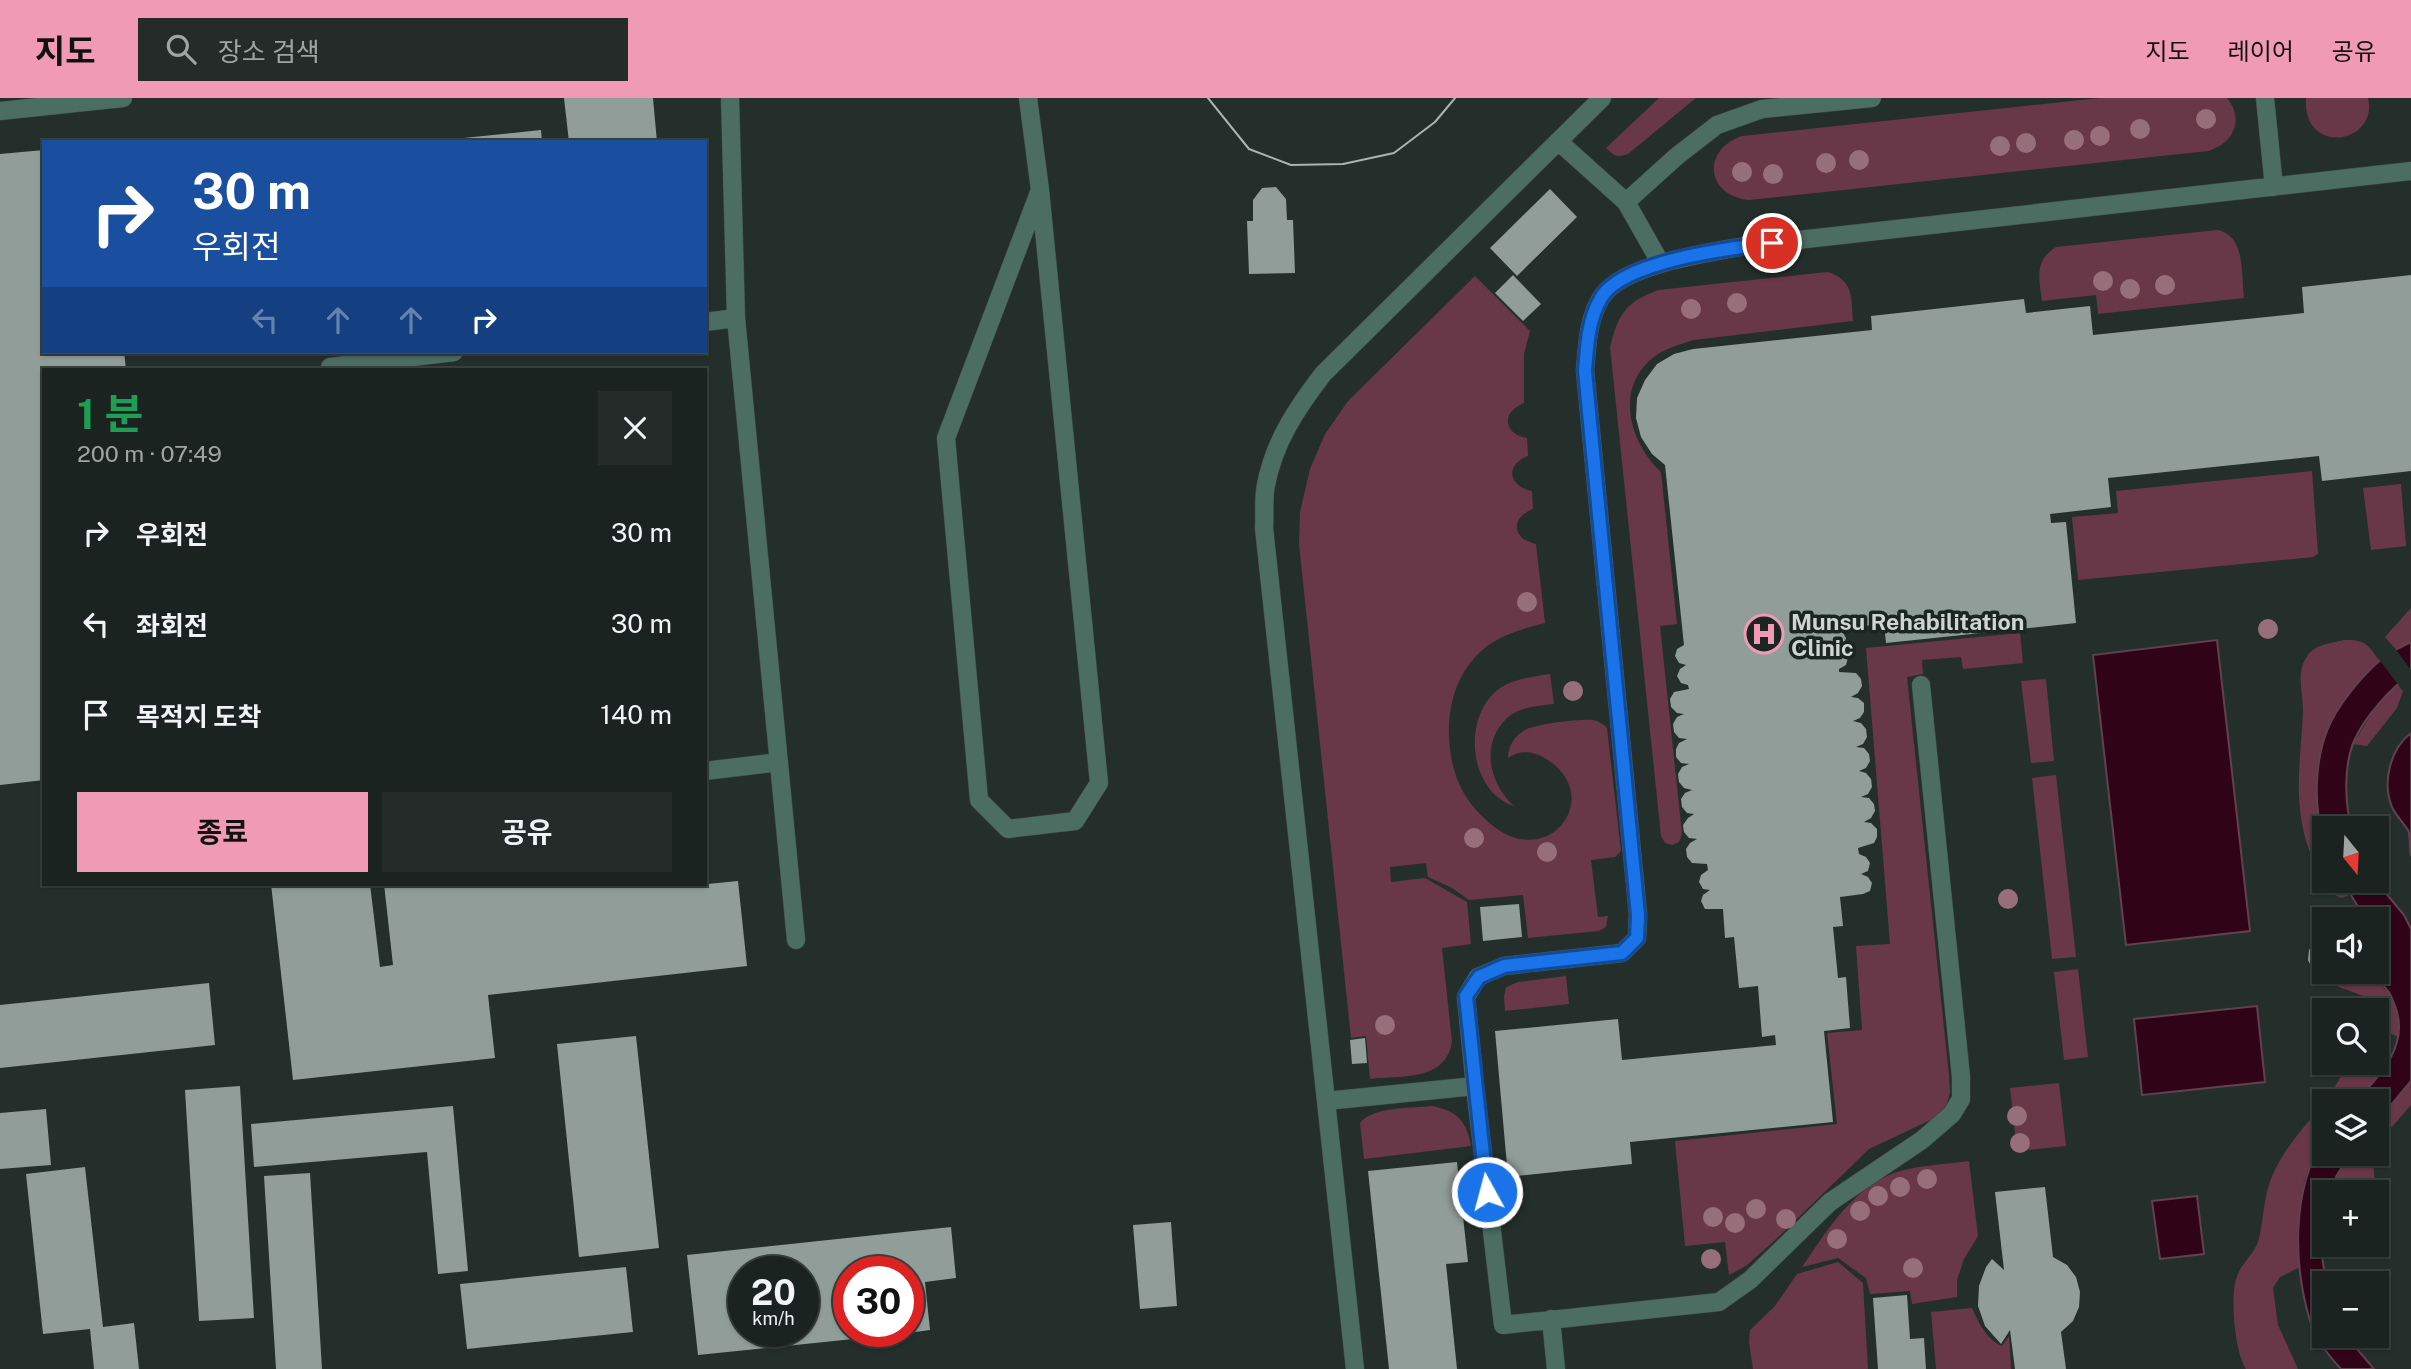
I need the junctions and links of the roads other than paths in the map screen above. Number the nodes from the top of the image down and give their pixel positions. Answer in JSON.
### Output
{"nodes":[{"id":1,"x":123,"y":98,"type":"edge"},
{"id":2,"x":730,"y":98,"type":"edge"},
{"id":3,"x":1028,"y":98,"type":"edge"},
{"id":4,"x":1602,"y":98,"type":"edge"},
{"id":5,"x":1872,"y":98,"type":"edge"},
{"id":6,"x":2265,"y":98,"type":"edge"},
{"id":7,"x":0,"y":111,"type":"edge"},
{"id":8,"x":1558,"y":141,"type":"junction"},
{"id":9,"x":2411,"y":171,"type":"edge"},
{"id":10,"x":2274,"y":187,"type":"junction"},
{"id":11,"x":1040,"y":190,"type":"junction"},
{"id":12,"x":1626,"y":202,"type":"junction"},
{"id":13,"x":1660,"y":262,"type":"junction"},
{"id":14,"x":736,"y":318,"type":"junction"},
{"id":15,"x":707,"y":322,"type":"edge"},
{"id":16,"x":437,"y":354,"type":"edge"},
{"id":17,"x":330,"y":368,"type":"edge"},
{"id":18,"x":1921,"y":685,"type":"dead end"},
{"id":19,"x":779,"y":762,"type":"junction"},
{"id":20,"x":707,"y":771,"type":"edge"},
{"id":21,"x":796,"y":940,"type":"dead end"},
{"id":22,"x":1475,"y":1086,"type":"junction"},
{"id":23,"x":1326,"y":1101,"type":"junction"},
{"id":24,"x":1551,"y":1319,"type":"junction"},
{"id":25,"x":1355,"y":1369,"type":"edge"},
{"id":26,"x":1556,"y":1369,"type":"edge"}],
"edges":[{"from":1,"to":7,"type":"street"},
{"from":2,"to":14,"type":"street"},
{"from":3,"to":11,"type":"street"},
{"from":4,"to":8,"type":"street"},
{"from":5,"to":12,"type":"street"},
{"from":6,"to":10,"type":"street"},
{"from":8,"to":12,"type":"street"},
{"from":8,"to":23,"type":"street"},
{"from":9,"to":10,"type":"street"},
{"from":10,"to":13,"type":"street"},
{"from":11,"to":11,"type":"street"},
{"from":12,"to":13,"type":"street"},
{"from":13,"to":22,"type":"street"},
{"from":14,"to":15,"type":"street"},
{"from":14,"to":19,"type":"street"},
{"from":16,"to":17,"type":"street"},
{"from":18,"to":24,"type":"street"},
{"from":19,"to":20,"type":"street"},
{"from":19,"to":21,"type":"street"},
{"from":22,"to":23,"type":"street"},
{"from":22,"to":24,"type":"street"},
{"from":23,"to":25,"type":"street"},
{"from":24,"to":26,"type":"street"}]}
